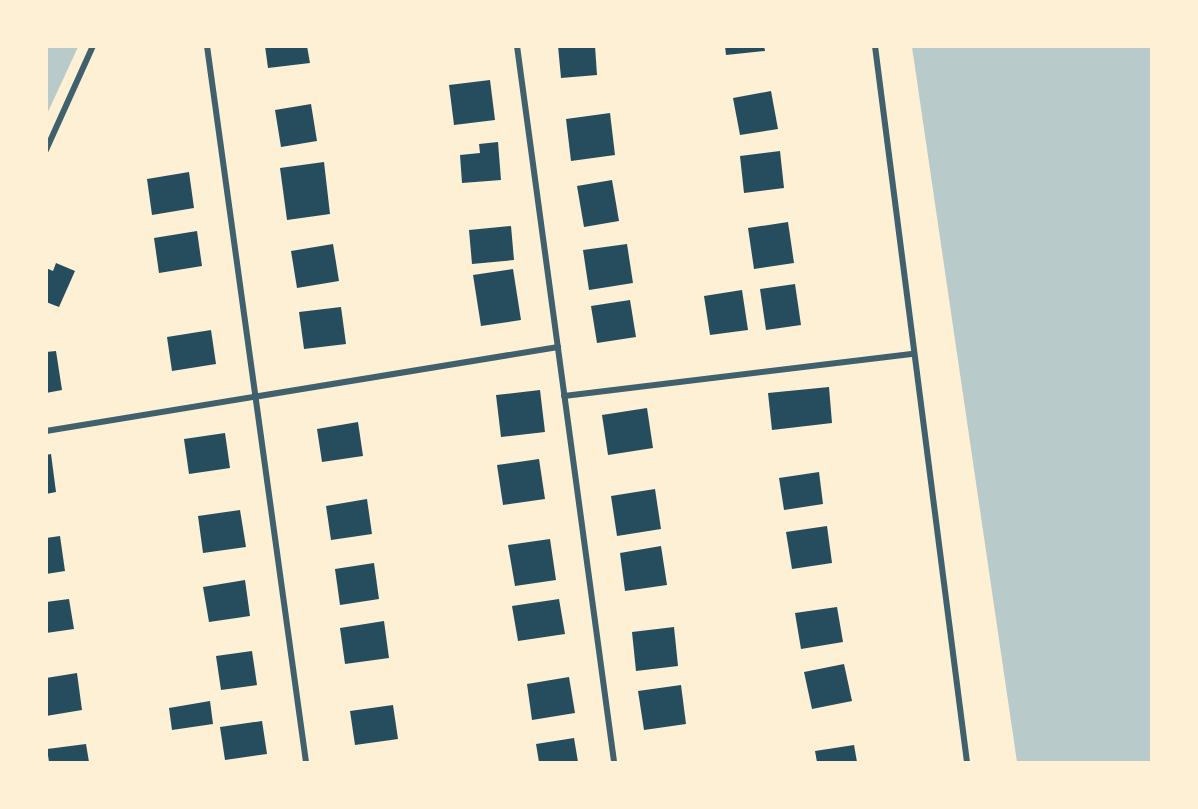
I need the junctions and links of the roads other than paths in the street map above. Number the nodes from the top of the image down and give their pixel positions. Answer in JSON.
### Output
{"nodes":[{"id":1,"x":93,"y":46,"type":"edge"},
{"id":2,"x":207,"y":46,"type":"edge"},
{"id":3,"x":517,"y":46,"type":"edge"},
{"id":4,"x":875,"y":46,"type":"edge"},
{"id":5,"x":46,"y":150,"type":"edge"},
{"id":6,"x":558,"y":348,"type":"junction"},
{"id":7,"x":913,"y":354,"type":"junction"},
{"id":8,"x":564,"y":396,"type":"junction"},
{"id":9,"x":256,"y":398,"type":"junction"},
{"id":10,"x":46,"y":431,"type":"edge"},
{"id":11,"x":306,"y":762,"type":"edge"},
{"id":12,"x":614,"y":762,"type":"edge"},
{"id":13,"x":968,"y":762,"type":"edge"}],
"edges":[{"from":1,"to":5,"type":"street"},
{"from":2,"to":9,"type":"street"},
{"from":3,"to":6,"type":"street"},
{"from":4,"to":7,"type":"street"},
{"from":6,"to":8,"type":"street"},
{"from":6,"to":9,"type":"street"},
{"from":7,"to":8,"type":"street"},
{"from":7,"to":13,"type":"street"},
{"from":8,"to":12,"type":"street"},
{"from":9,"to":10,"type":"street"},
{"from":9,"to":11,"type":"street"}]}
